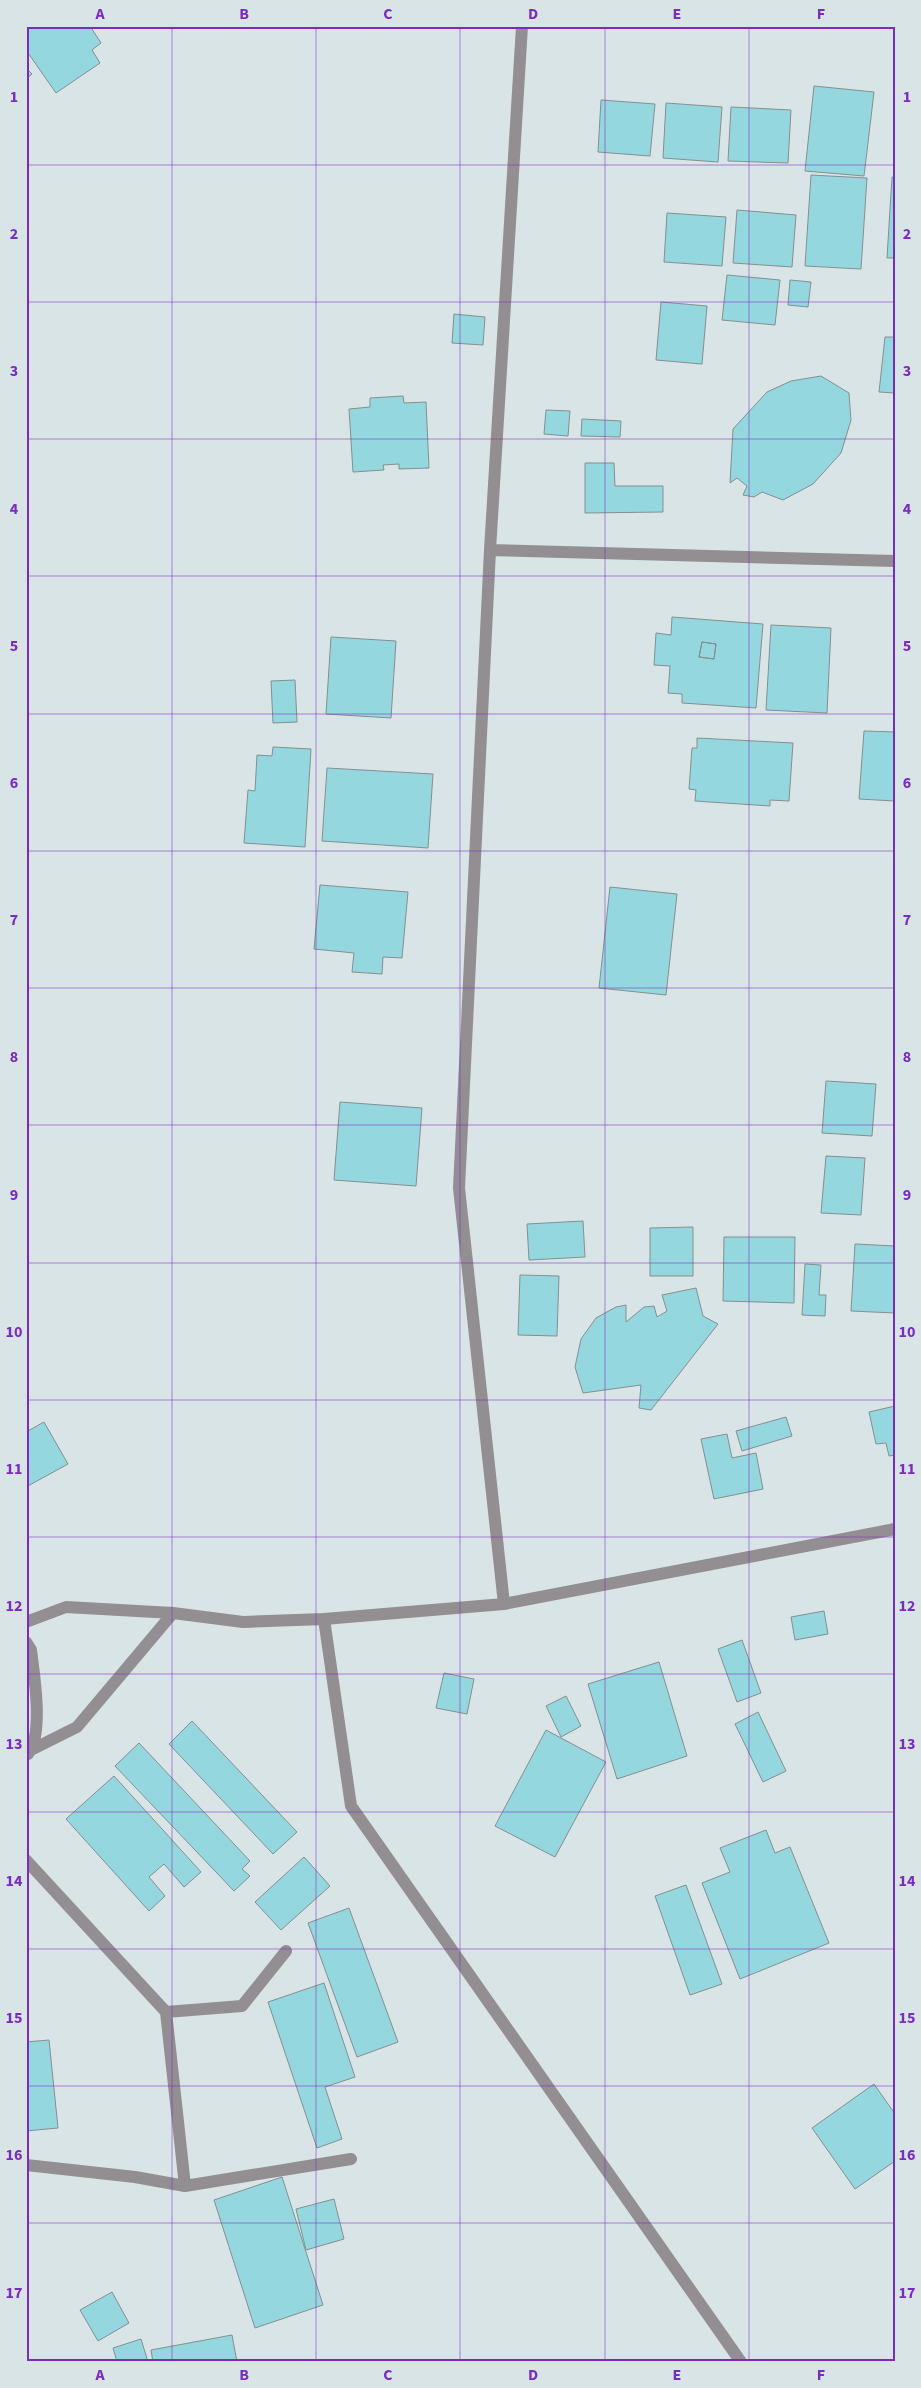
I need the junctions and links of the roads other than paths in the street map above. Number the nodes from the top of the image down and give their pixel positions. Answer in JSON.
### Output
{"nodes":[{"id":1,"x":522,"y":26,"type":"edge"},
{"id":2,"x":490,"y":550,"type":"junction"},
{"id":3,"x":895,"y":561,"type":"edge"},
{"id":4,"x":895,"y":1529,"type":"edge"},
{"id":5,"x":504,"y":1604,"type":"junction"},
{"id":6,"x":173,"y":1613,"type":"junction"},
{"id":7,"x":324,"y":1619,"type":"junction"},
{"id":8,"x":26,"y":1622,"type":"edge"},
{"id":9,"x":26,"y":1642,"type":"edge"},
{"id":10,"x":29,"y":1753,"type":"edge"},
{"id":11,"x":26,"y":1860,"type":"edge"},
{"id":12,"x":286,"y":1951,"type":"dead end"},
{"id":13,"x":166,"y":2012,"type":"junction"},
{"id":14,"x":351,"y":2159,"type":"dead end"},
{"id":15,"x":26,"y":2165,"type":"edge"},
{"id":16,"x":185,"y":2186,"type":"junction"},
{"id":17,"x":741,"y":2362,"type":"edge"}],
"edges":[{"from":1,"to":2,"type":"street"},
{"from":2,"to":3,"type":"street"},
{"from":2,"to":5,"type":"street"},
{"from":4,"to":5,"type":"street"},
{"from":5,"to":7,"type":"street"},
{"from":6,"to":7,"type":"street"},
{"from":6,"to":8,"type":"street"},
{"from":6,"to":10,"type":"street"},
{"from":7,"to":17,"type":"street"},
{"from":9,"to":10,"type":"street"},
{"from":11,"to":13,"type":"street"},
{"from":12,"to":13,"type":"street"},
{"from":13,"to":16,"type":"street"},
{"from":14,"to":16,"type":"street"},
{"from":15,"to":16,"type":"street"}]}
